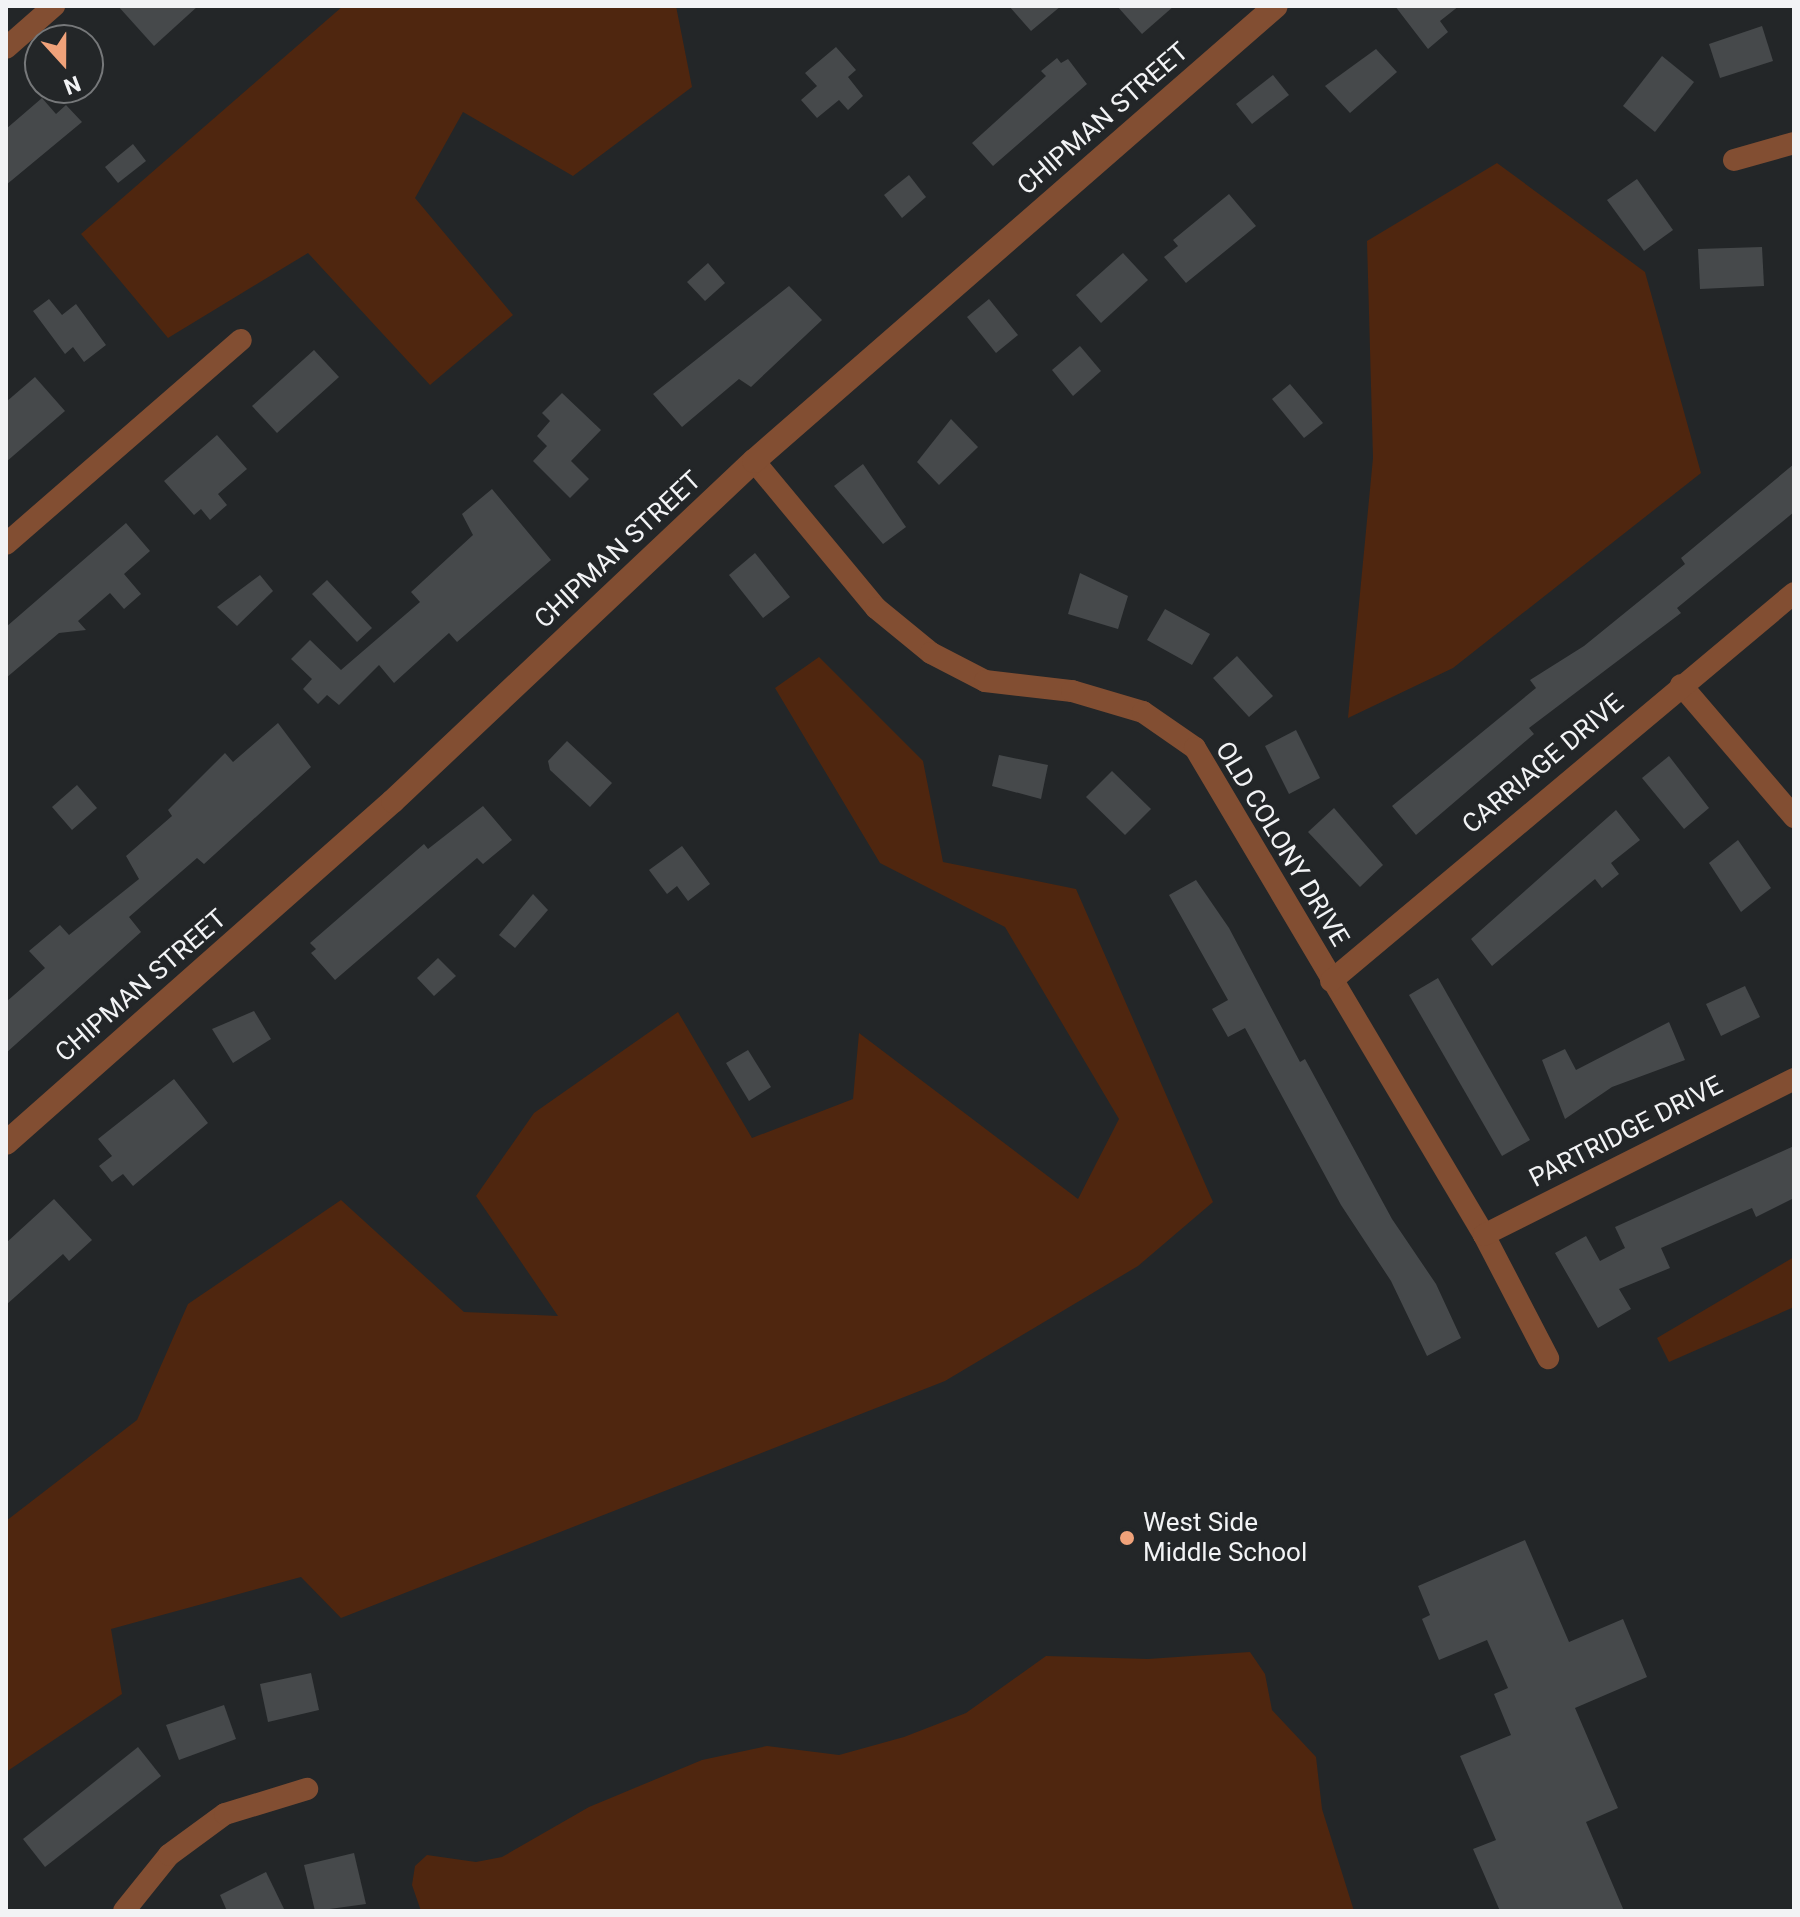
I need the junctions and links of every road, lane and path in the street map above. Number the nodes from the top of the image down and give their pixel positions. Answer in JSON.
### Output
{"nodes":[{"id":1,"x":54,"y":6,"type":"edge"},
{"id":2,"x":1276,"y":6,"type":"edge"},
{"id":3,"x":6,"y":48,"type":"edge"},
{"id":4,"x":1794,"y":143,"type":"edge"},
{"id":5,"x":1734,"y":160,"type":"dead end"},
{"id":6,"x":241,"y":340,"type":"dead end"},
{"id":7,"x":754,"y":461,"type":"junction"},
{"id":8,"x":6,"y":544,"type":"edge"},
{"id":9,"x":1794,"y":593,"type":"edge"},
{"id":10,"x":1681,"y":685,"type":"junction"},
{"id":11,"x":1794,"y":817,"type":"edge"},
{"id":12,"x":1331,"y":981,"type":"junction"},
{"id":13,"x":1794,"y":1079,"type":"edge"},
{"id":14,"x":6,"y":1143,"type":"edge"},
{"id":15,"x":1484,"y":1235,"type":"junction"},
{"id":16,"x":1548,"y":1358,"type":"dead end"},
{"id":17,"x":307,"y":1789,"type":"dead end"},
{"id":18,"x":124,"y":1911,"type":"edge"}],
"edges":[{"from":1,"to":3,"type":"street"},
{"from":2,"to":7,"type":"street","name":"CHIPMAN STREET"},
{"from":4,"to":5,"type":"street"},
{"from":6,"to":8,"type":"street"},
{"from":7,"to":12,"type":"street","name":"OLD COLONY DRIVE"},
{"from":7,"to":14,"type":"street","name":"CHIPMAN STREET"},
{"from":9,"to":10,"type":"street","name":"CARRIAGE DRIVE"},
{"from":10,"to":11,"type":"street"},
{"from":10,"to":12,"type":"street","name":"CARRIAGE DRIVE"},
{"from":12,"to":15,"type":"street","name":"OLD COLONY DRIVE"},
{"from":13,"to":15,"type":"street","name":"PARTRIDGE DRIVE"},
{"from":15,"to":16,"type":"street","name":"OLD COLONY DRIVE"},
{"from":17,"to":18,"type":"street"}]}
